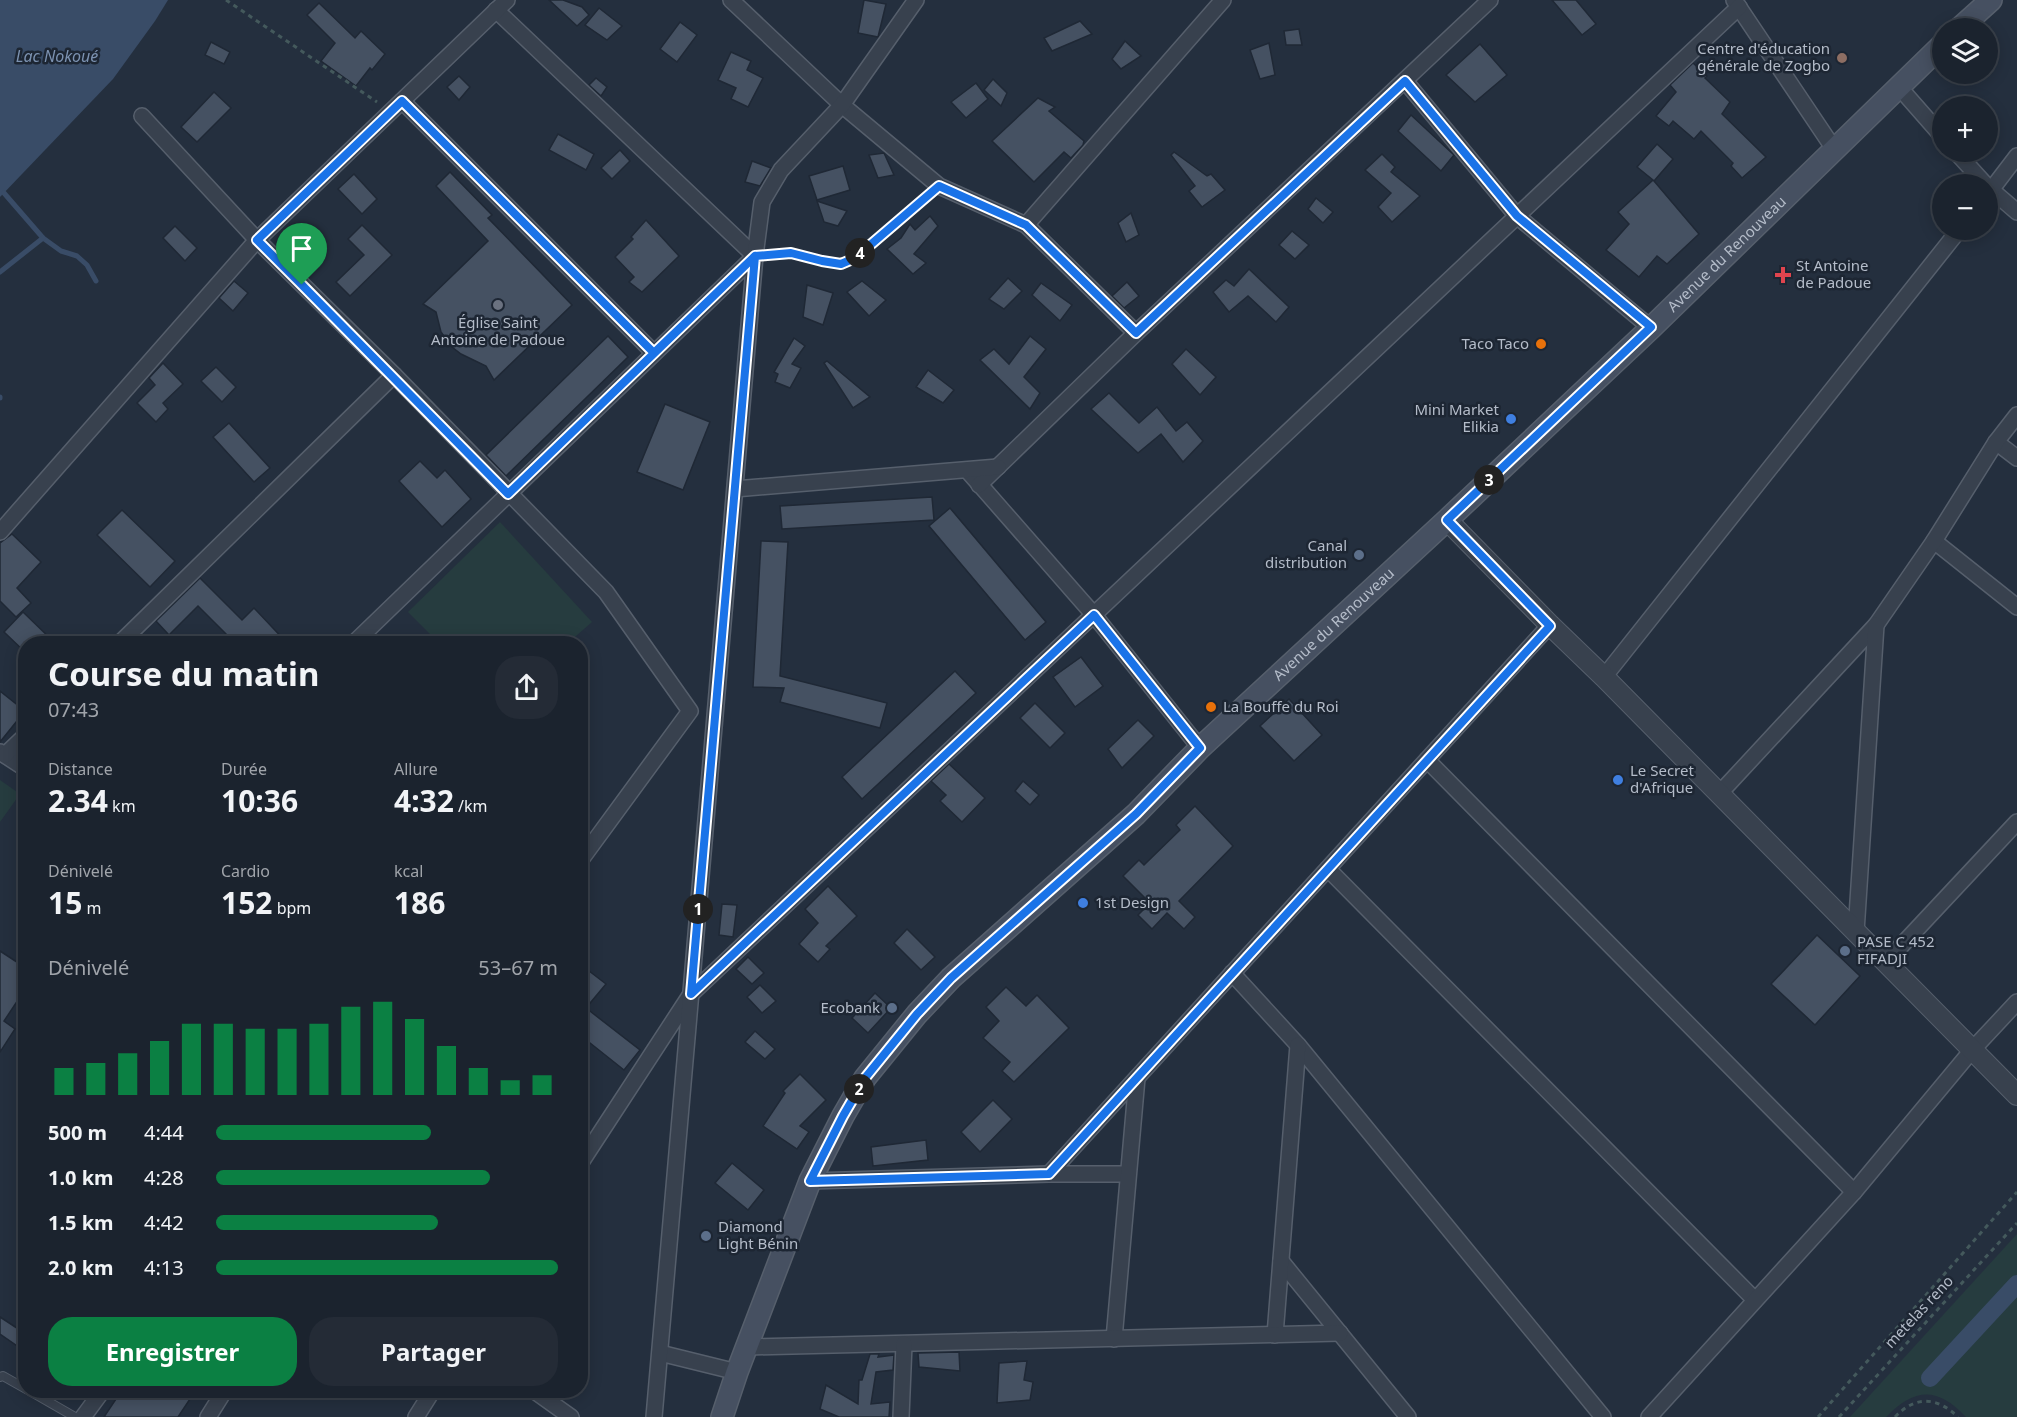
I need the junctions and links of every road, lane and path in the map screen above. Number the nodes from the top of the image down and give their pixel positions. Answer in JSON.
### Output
{"nodes":[{"id":1,"x":226,"y":0,"type":"edge"},
{"id":2,"x":731,"y":0,"type":"edge"},
{"id":3,"x":1223,"y":0,"type":"edge"},
{"id":4,"x":1490,"y":0,"type":"edge"},
{"id":5,"x":1991,"y":0,"type":"edge"},
{"id":6,"x":912,"y":2,"type":"edge"},
{"id":7,"x":1736,"y":4,"type":"edge"},
{"id":8,"x":502,"y":5,"type":"edge"},
{"id":9,"x":1971,"y":18,"type":"edge"},
{"id":10,"x":1932,"y":55,"type":"edge"},
{"id":11,"x":1405,"y":81,"type":"junction"},
{"id":12,"x":1899,"y":87,"type":"junction"},
{"id":13,"x":842,"y":105,"type":"junction"},
{"id":14,"x":396,"y":107,"type":"junction"},
{"id":15,"x":142,"y":116,"type":"dead end"},
{"id":16,"x":1932,"y":125,"type":"edge"},
{"id":17,"x":1834,"y":149,"type":"junction"},
{"id":18,"x":2017,"y":156,"type":"edge"},
{"id":19,"x":1965,"y":162,"type":"edge"},
{"id":20,"x":1975,"y":174,"type":"edge"},
{"id":21,"x":1998,"y":178,"type":"edge"},
{"id":22,"x":939,"y":186,"type":"junction"},
{"id":23,"x":1998,"y":197,"type":"edge"},
{"id":24,"x":2017,"y":212,"type":"edge"},
{"id":25,"x":1517,"y":216,"type":"junction"},
{"id":26,"x":1026,"y":225,"type":"junction"},
{"id":27,"x":257,"y":240,"type":"junction"},
{"id":28,"x":1951,"y":240,"type":"edge"},
{"id":29,"x":755,"y":256,"type":"junction"},
{"id":30,"x":1651,"y":327,"type":"junction"},
{"id":31,"x":1136,"y":333,"type":"junction"},
{"id":32,"x":654,"y":353,"type":"junction"},
{"id":33,"x":393,"y":375,"type":"junction"},
{"id":34,"x":2017,"y":415,"type":"edge"},
{"id":35,"x":1996,"y":442,"type":"junction"},
{"id":36,"x":2017,"y":458,"type":"edge"},
{"id":37,"x":998,"y":467,"type":"junction"},
{"id":38,"x":967,"y":470,"type":"junction"},
{"id":39,"x":979,"y":485,"type":"junction"},
{"id":40,"x":735,"y":489,"type":"junction"},
{"id":41,"x":508,"y":494,"type":"junction"},
{"id":42,"x":1447,"y":520,"type":"junction"},
{"id":43,"x":0,"y":531,"type":"edge"},
{"id":44,"x":1934,"y":542,"type":"junction"},
{"id":45,"x":2017,"y":607,"type":"edge"},
{"id":46,"x":1094,"y":615,"type":"junction"},
{"id":47,"x":1876,"y":625,"type":"junction"},
{"id":48,"x":1550,"y":626,"type":"junction"},
{"id":49,"x":127,"y":636,"type":"edge"},
{"id":50,"x":361,"y":636,"type":"edge"},
{"id":51,"x":1604,"y":676,"type":"junction"},
{"id":52,"x":18,"y":741,"type":"edge"},
{"id":53,"x":1200,"y":748,"type":"junction"},
{"id":54,"x":2,"y":753,"type":"edge"},
{"id":55,"x":1427,"y":760,"type":"junction"},
{"id":56,"x":18,"y":764,"type":"edge"},
{"id":57,"x":1719,"y":794,"type":"junction"},
{"id":58,"x":2017,"y":822,"type":"edge"},
{"id":59,"x":588,"y":850,"type":"edge"},
{"id":60,"x":1328,"y":869,"type":"junction"},
{"id":61,"x":1856,"y":932,"type":"junction"},
{"id":62,"x":1886,"y":962,"type":"junction"},
{"id":63,"x":1233,"y":973,"type":"junction"},
{"id":64,"x":691,"y":994,"type":"junction"},
{"id":65,"x":2017,"y":1002,"type":"edge"},
{"id":66,"x":1298,"y":1045,"type":"junction"},
{"id":67,"x":1973,"y":1048,"type":"junction"},
{"id":68,"x":1137,"y":1078,"type":"junction"},
{"id":69,"x":2017,"y":1095,"type":"edge"},
{"id":70,"x":588,"y":1152,"type":"edge"},
{"id":71,"x":1049,"y":1174,"type":"junction"},
{"id":72,"x":1128,"y":1174,"type":"junction"},
{"id":73,"x":810,"y":1181,"type":"junction"},
{"id":74,"x":1854,"y":1192,"type":"junction"},
{"id":75,"x":2017,"y":1192,"type":"edge"},
{"id":76,"x":2017,"y":1223,"type":"edge"},
{"id":77,"x":1281,"y":1261,"type":"junction"},
{"id":78,"x":1755,"y":1300,"type":"junction"},
{"id":79,"x":1340,"y":1333,"type":"junction"},
{"id":80,"x":1275,"y":1335,"type":"junction"},
{"id":81,"x":1114,"y":1338,"type":"junction"},
{"id":82,"x":904,"y":1344,"type":"junction"},
{"id":83,"x":748,"y":1347,"type":"junction"},
{"id":84,"x":660,"y":1353,"type":"junction"},
{"id":85,"x":737,"y":1371,"type":"junction"},
{"id":86,"x":0,"y":1377,"type":"edge"},
{"id":87,"x":18,"y":1385,"type":"edge"},
{"id":88,"x":41,"y":1398,"type":"edge"},
{"id":89,"x":97,"y":1398,"type":"edge"},
{"id":90,"x":220,"y":1398,"type":"edge"},
{"id":91,"x":428,"y":1398,"type":"edge"},
{"id":92,"x":544,"y":1398,"type":"edge"},
{"id":93,"x":75,"y":1417,"type":"edge"},
{"id":94,"x":84,"y":1417,"type":"edge"},
{"id":95,"x":208,"y":1417,"type":"edge"},
{"id":96,"x":416,"y":1417,"type":"edge"},
{"id":97,"x":571,"y":1417,"type":"edge"},
{"id":98,"x":654,"y":1417,"type":"edge"},
{"id":99,"x":722,"y":1417,"type":"edge"},
{"id":100,"x":901,"y":1417,"type":"edge"},
{"id":101,"x":1408,"y":1417,"type":"edge"},
{"id":102,"x":1603,"y":1417,"type":"edge"},
{"id":103,"x":1649,"y":1417,"type":"edge"},
{"id":104,"x":1818,"y":1417,"type":"edge"},
{"id":105,"x":1839,"y":1417,"type":"edge"},
{"id":106,"x":1895,"y":1417,"type":"edge"},
{"id":107,"x":1958,"y":1417,"type":"edge"}],
"edges":[{"from":1,"to":14,"type":"path"},
{"from":2,"to":13,"type":"street"},
{"from":3,"to":26,"type":"street"},
{"from":4,"to":11,"type":"street"},
{"from":5,"to":9,"type":"main road"},
{"from":6,"to":13,"type":"street"},
{"from":7,"to":17,"type":"street"},
{"from":7,"to":25,"type":"street"},
{"from":8,"to":14,"type":"street"},
{"from":8,"to":29,"type":"street"},
{"from":10,"to":12,"type":"main road","name":"Avenue du Renouveau"},
{"from":11,"to":25,"type":"street"},
{"from":11,"to":31,"type":"street"},
{"from":12,"to":16,"type":"street"},
{"from":12,"to":17,"type":"main road","name":"Avenue du Renouveau"},
{"from":13,"to":22,"type":"street"},
{"from":13,"to":29,"type":"street"},
{"from":14,"to":27,"type":"street"},
{"from":14,"to":32,"type":"street"},
{"from":15,"to":27,"type":"street"},
{"from":17,"to":30,"type":"main road","name":"Avenue du Renouveau"},
{"from":18,"to":21,"type":"street"},
{"from":19,"to":20,"type":"street"},
{"from":22,"to":26,"type":"street"},
{"from":22,"to":29,"type":"path"},
{"from":23,"to":24,"type":"street"},
{"from":25,"to":30,"type":"street"},
{"from":25,"to":46,"type":"street"},
{"from":26,"to":31,"type":"street"},
{"from":27,"to":33,"type":"street"},
{"from":27,"to":43,"type":"street"},
{"from":28,"to":51,"type":"street"},
{"from":29,"to":32,"type":"street"},
{"from":29,"to":40,"type":"street"},
{"from":30,"to":42,"type":"main road","name":"Avenue du Renouveau"},
{"from":31,"to":37,"type":"street"},
{"from":32,"to":41,"type":"street"},
{"from":33,"to":41,"type":"street"},
{"from":33,"to":49,"type":"street"},
{"from":34,"to":35,"type":"street"},
{"from":35,"to":36,"type":"street"},
{"from":35,"to":44,"type":"street"},
{"from":37,"to":38,"type":"street"},
{"from":37,"to":39,"type":"street"},
{"from":38,"to":39,"type":"street"},
{"from":38,"to":40,"type":"street"},
{"from":39,"to":46,"type":"street"},
{"from":40,"to":64,"type":"street"},
{"from":41,"to":50,"type":"street"},
{"from":41,"to":59,"type":"street"},
{"from":42,"to":48,"type":"street"},
{"from":42,"to":53,"type":"main road","name":"Avenue du Renouveau"},
{"from":44,"to":45,"type":"street"},
{"from":44,"to":47,"type":"street"},
{"from":46,"to":53,"type":"street"},
{"from":46,"to":64,"type":"street"},
{"from":47,"to":57,"type":"street"},
{"from":47,"to":61,"type":"street"},
{"from":48,"to":51,"type":"street"},
{"from":48,"to":55,"type":"street"},
{"from":51,"to":57,"type":"street"},
{"from":52,"to":54,"type":"street"},
{"from":53,"to":73,"type":"main road","name":"Avenue du Renouveau"},
{"from":54,"to":56,"type":"street"},
{"from":55,"to":60,"type":"street"},
{"from":55,"to":74,"type":"street"},
{"from":57,"to":61,"type":"street"},
{"from":58,"to":62,"type":"street"},
{"from":60,"to":63,"type":"street"},
{"from":60,"to":78,"type":"street"},
{"from":61,"to":62,"type":"street"},
{"from":62,"to":67,"type":"street"},
{"from":63,"to":66,"type":"street"},
{"from":63,"to":68,"type":"street"},
{"from":64,"to":70,"type":"street"},
{"from":64,"to":84,"type":"street"},
{"from":65,"to":67,"type":"street"},
{"from":66,"to":77,"type":"street"},
{"from":66,"to":102,"type":"street"},
{"from":67,"to":69,"type":"street"},
{"from":67,"to":74,"type":"street"},
{"from":68,"to":71,"type":"street"},
{"from":68,"to":72,"type":"street"},
{"from":71,"to":72,"type":"street"},
{"from":71,"to":73,"type":"street"},
{"from":72,"to":81,"type":"street"},
{"from":73,"to":83,"type":"main road","name":"Avenue du Renouveau"},
{"from":74,"to":78,"type":"street"},
{"from":75,"to":104,"type":"path"},
{"from":76,"to":105,"type":"path","name":"metelas reno"},
{"from":77,"to":79,"type":"street"},
{"from":77,"to":80,"type":"street"},
{"from":78,"to":103,"type":"street"},
{"from":79,"to":80,"type":"street"},
{"from":79,"to":101,"type":"street"},
{"from":80,"to":81,"type":"street"},
{"from":81,"to":82,"type":"street"},
{"from":82,"to":83,"type":"street"},
{"from":82,"to":100,"type":"street"},
{"from":83,"to":85,"type":"main road","name":"Avenue du Renouveau"},
{"from":84,"to":85,"type":"street"},
{"from":84,"to":98,"type":"street"},
{"from":85,"to":99,"type":"main road","name":"Avenue du Renouveau"},
{"from":86,"to":87,"type":"lane"},
{"from":88,"to":93,"type":"lane"},
{"from":89,"to":94,"type":"street"},
{"from":90,"to":95,"type":"street"},
{"from":91,"to":96,"type":"street"},
{"from":92,"to":97,"type":"street"},
{"from":106,"to":107,"type":"path"}]}
